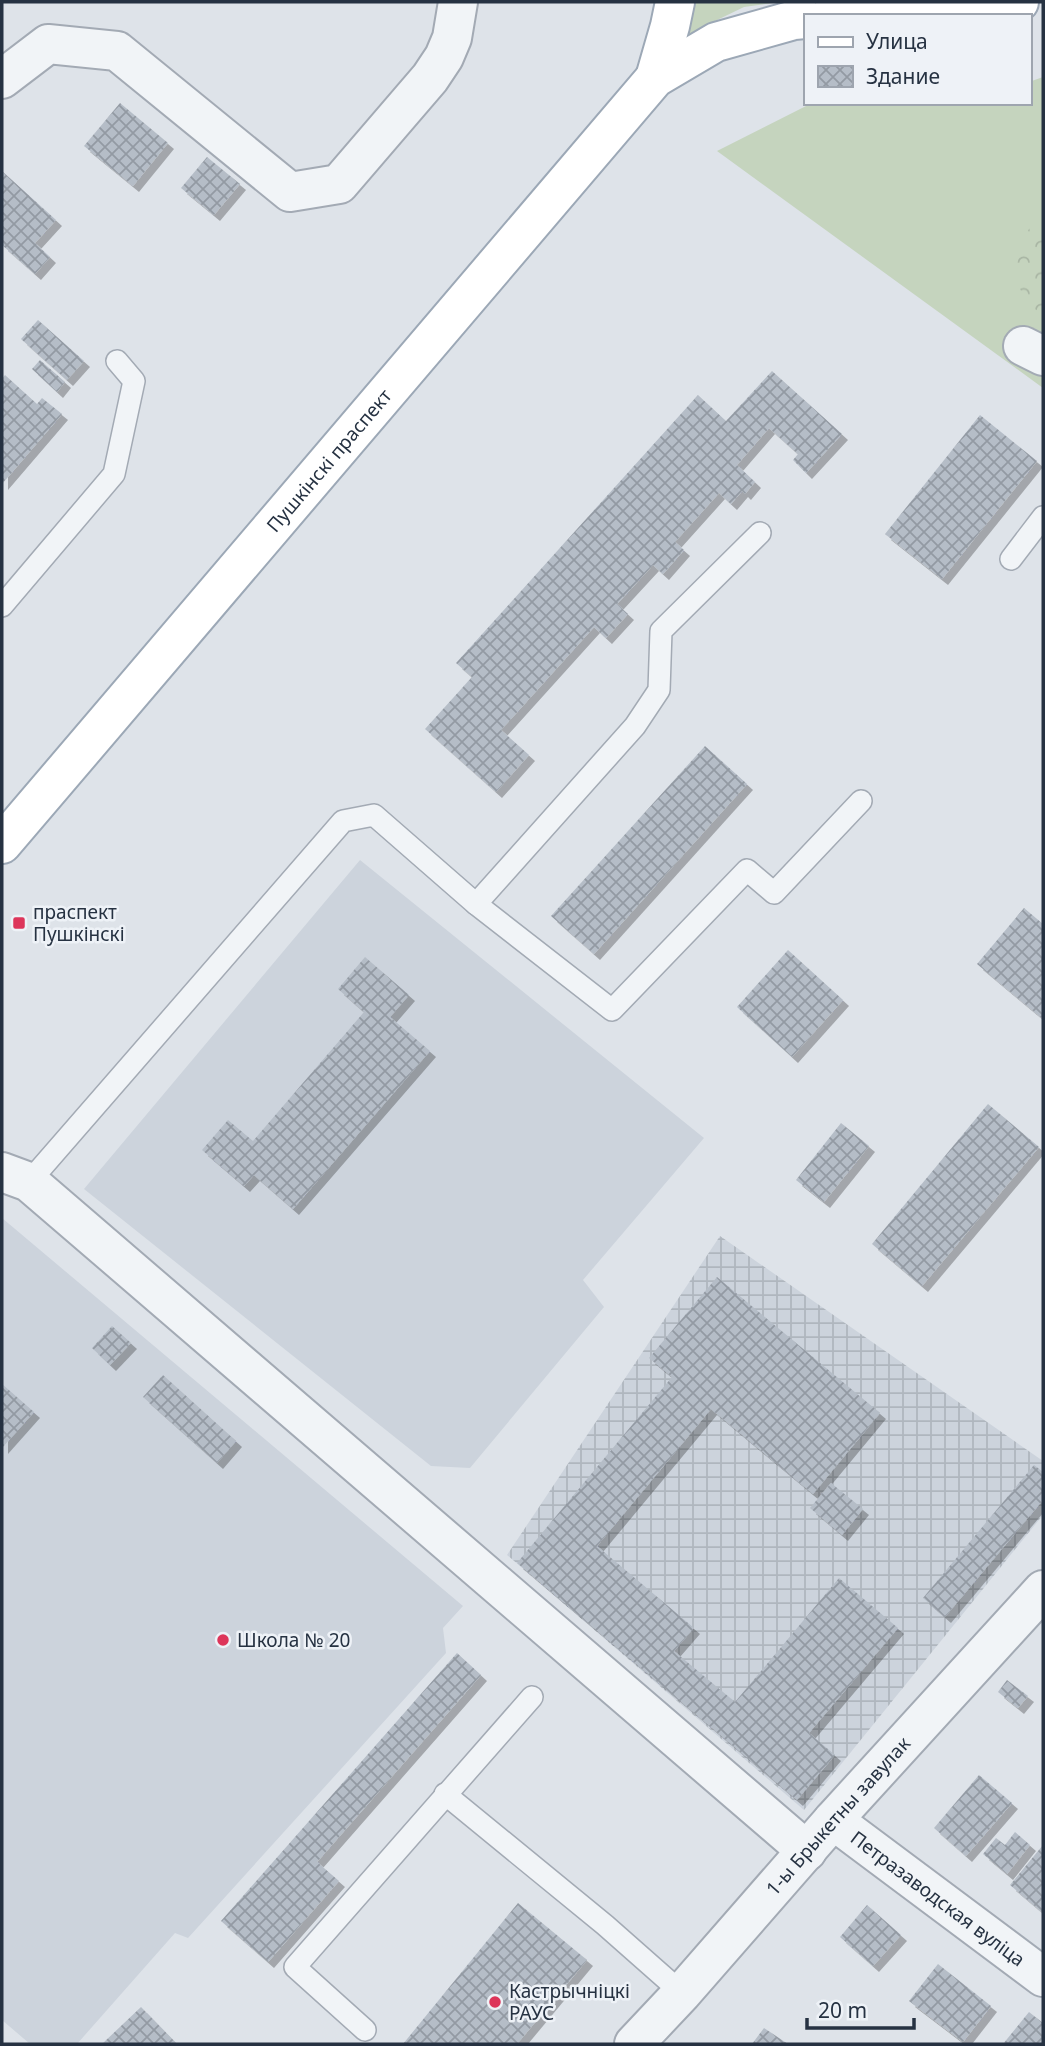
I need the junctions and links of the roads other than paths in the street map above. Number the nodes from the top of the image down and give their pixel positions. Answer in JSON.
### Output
{"nodes":[{"id":1,"x":458,"y":2,"type":"edge"},
{"id":2,"x":675,"y":2,"type":"edge"},
{"id":3,"x":1019,"y":2,"type":"edge"},
{"id":4,"x":879,"y":5,"type":"edge"},
{"id":5,"x":839,"y":14,"type":"edge"},
{"id":6,"x":804,"y":19,"type":"edge"},
{"id":7,"x":655,"y":78,"type":"junction"},
{"id":8,"x":2,"y":79,"type":"edge"},
{"id":9,"x":117,"y":361,"type":"dead end"},
{"id":10,"x":1043,"y":517,"type":"edge"},
{"id":11,"x":760,"y":533,"type":"dead end"},
{"id":12,"x":1010,"y":559,"type":"dead end"},
{"id":13,"x":2,"y":606,"type":"edge"},
{"id":14,"x":861,"y":801,"type":"dead end"},
{"id":15,"x":2,"y":844,"type":"edge"},
{"id":16,"x":476,"y":904,"type":"junction"},
{"id":17,"x":15,"y":1177,"type":"edge"},
{"id":18,"x":1043,"y":1590,"type":"edge"},
{"id":19,"x":532,"y":1697,"type":"dead end"},
{"id":20,"x":445,"y":1794,"type":"junction"},
{"id":21,"x":833,"y":1820,"type":"junction"},
{"id":22,"x":807,"y":1851,"type":"junction"},
{"id":23,"x":1043,"y":1977,"type":"edge"},
{"id":24,"x":682,"y":1993,"type":"junction"},
{"id":25,"x":365,"y":2030,"type":"dead end"},
{"id":26,"x":634,"y":2044,"type":"edge"}],
"edges":[{"from":1,"to":8,"type":"street"},
{"from":2,"to":7,"type":"main road"},
{"from":3,"to":4,"type":"main road"},
{"from":4,"to":5,"type":"main road"},
{"from":6,"to":7,"type":"main road"},
{"from":7,"to":15,"type":"main road","name":"Пушкінскі праспект"},
{"from":9,"to":13,"type":"lane"},
{"from":10,"to":12,"type":"lane"},
{"from":11,"to":16,"type":"lane"},
{"from":14,"to":16,"type":"lane"},
{"from":16,"to":17,"type":"lane"},
{"from":17,"to":22,"type":"street"},
{"from":18,"to":21,"type":"street","name":"1-ы Брыкетны завулак"},
{"from":19,"to":20,"type":"lane"},
{"from":20,"to":24,"type":"lane"},
{"from":20,"to":25,"type":"lane"},
{"from":21,"to":22,"type":"street","name":"1-ы Брыкетны завулак"},
{"from":21,"to":23,"type":"street","name":"Петразаводская вуліца"},
{"from":22,"to":24,"type":"street","name":"1-ы Брыкетны завулак"},
{"from":24,"to":26,"type":"street","name":"1-ы Брыкетны завулак"}]}
